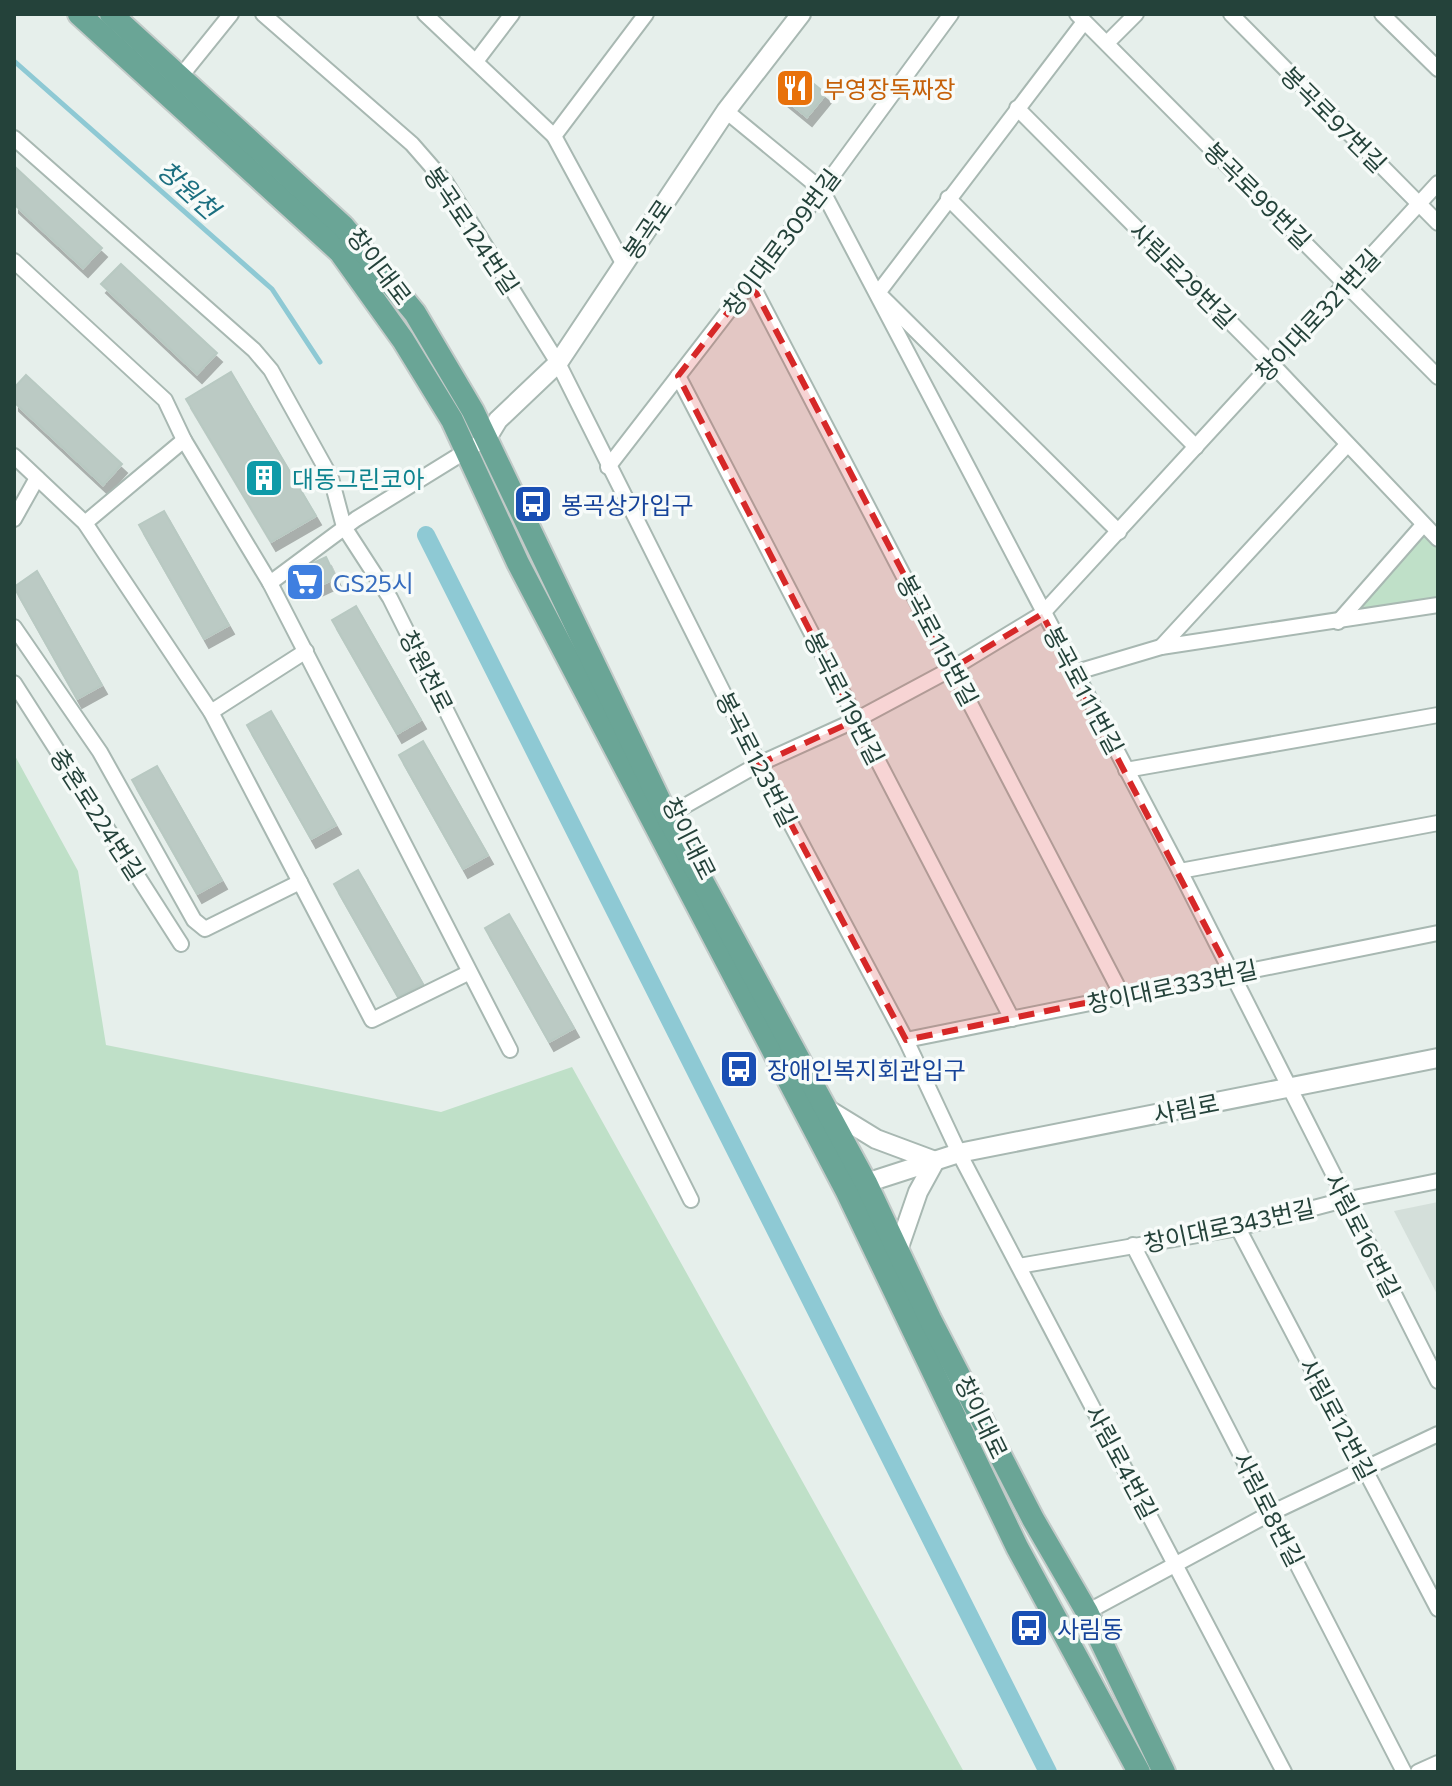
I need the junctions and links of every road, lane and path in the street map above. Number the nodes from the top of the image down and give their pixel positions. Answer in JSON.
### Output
{"nodes":[{"id":1,"x":79,"y":14,"type":"edge"},
{"id":2,"x":111,"y":14,"type":"edge"},
{"id":3,"x":231,"y":14,"type":"edge"},
{"id":4,"x":263,"y":14,"type":"edge"},
{"id":5,"x":425,"y":14,"type":"edge"},
{"id":6,"x":512,"y":14,"type":"edge"},
{"id":7,"x":646,"y":14,"type":"edge"},
{"id":8,"x":801,"y":14,"type":"edge"},
{"id":9,"x":951,"y":14,"type":"edge"},
{"id":10,"x":1136,"y":14,"type":"edge"},
{"id":11,"x":1231,"y":14,"type":"edge"},
{"id":12,"x":1382,"y":14,"type":"edge"},
{"id":13,"x":1080,"y":18,"type":"edge"},
{"id":14,"x":1107,"y":43,"type":"junction"},
{"id":15,"x":477,"y":60,"type":"junction"},
{"id":16,"x":1438,"y":69,"type":"edge"},
{"id":17,"x":181,"y":76,"type":"junction"},
{"id":18,"x":1017,"y":108,"type":"junction"},
{"id":19,"x":726,"y":111,"type":"junction"},
{"id":20,"x":554,"y":136,"type":"junction"},
{"id":21,"x":14,"y":138,"type":"edge"},
{"id":22,"x":1438,"y":183,"type":"edge"},
{"id":23,"x":822,"y":190,"type":"junction"},
{"id":24,"x":948,"y":198,"type":"junction"},
{"id":25,"x":1419,"y":204,"type":"junction"},
{"id":26,"x":1438,"y":223,"type":"edge"},
{"id":27,"x":14,"y":261,"type":"edge"},
{"id":28,"x":624,"y":265,"type":"junction"},
{"id":29,"x":751,"y":283,"type":"junction"},
{"id":30,"x":1346,"y":284,"type":"junction"},
{"id":31,"x":878,"y":293,"type":"junction"},
{"id":32,"x":558,"y":363,"type":"junction"},
{"id":33,"x":1271,"y":363,"type":"junction"},
{"id":34,"x":678,"y":376,"type":"junction"},
{"id":35,"x":1438,"y":377,"type":"edge"},
{"id":36,"x":487,"y":438,"type":"junction"},
{"id":37,"x":184,"y":440,"type":"junction"},
{"id":38,"x":1346,"y":446,"type":"junction"},
{"id":39,"x":1196,"y":447,"type":"junction"},
{"id":40,"x":467,"y":450,"type":"junction"},
{"id":41,"x":14,"y":456,"type":"edge"},
{"id":42,"x":608,"y":467,"type":"junction"},
{"id":43,"x":37,"y":478,"type":"junction"},
{"id":44,"x":14,"y":519,"type":"edge"},
{"id":45,"x":85,"y":523,"type":"junction"},
{"id":46,"x":350,"y":523,"type":"junction"},
{"id":47,"x":1423,"y":525,"type":"junction"},
{"id":48,"x":1119,"y":532,"type":"junction"},
{"id":49,"x":1438,"y":539,"type":"edge"},
{"id":50,"x":270,"y":583,"type":"junction"},
{"id":51,"x":1438,"y":605,"type":"edge"},
{"id":52,"x":1042,"y":614,"type":"junction"},
{"id":53,"x":1338,"y":622,"type":"junction"},
{"id":54,"x":14,"y":627,"type":"edge"},
{"id":55,"x":1161,"y":647,"type":"junction"},
{"id":56,"x":306,"y":651,"type":"junction"},
{"id":57,"x":953,"y":668,"type":"junction"},
{"id":58,"x":1077,"y":672,"type":"junction"},
{"id":59,"x":14,"y":683,"type":"edge"},
{"id":60,"x":211,"y":712,"type":"junction"},
{"id":61,"x":1438,"y":715,"type":"edge"},
{"id":62,"x":856,"y":720,"type":"junction"},
{"id":63,"x":759,"y":764,"type":"junction"},
{"id":64,"x":1126,"y":770,"type":"junction"},
{"id":65,"x":667,"y":816,"type":"junction"},
{"id":66,"x":1438,"y":823,"type":"edge"},
{"id":67,"x":1180,"y":871,"type":"junction"},
{"id":68,"x":300,"y":882,"type":"junction"},
{"id":69,"x":1438,"y":933,"type":"edge"},
{"id":70,"x":181,"y":944,"type":"dead end"},
{"id":71,"x":468,"y":973,"type":"junction"},
{"id":72,"x":1230,"y":973,"type":"junction"},
{"id":73,"x":1123,"y":997,"type":"junction"},
{"id":74,"x":1012,"y":1019,"type":"junction"},
{"id":75,"x":906,"y":1040,"type":"junction"},
{"id":76,"x":510,"y":1050,"type":"dead end"},
{"id":77,"x":1438,"y":1058,"type":"edge"},
{"id":78,"x":1291,"y":1087,"type":"junction"},
{"id":79,"x":826,"y":1109,"type":"junction"},
{"id":80,"x":959,"y":1153,"type":"junction"},
{"id":81,"x":935,"y":1161,"type":"junction"},
{"id":82,"x":1438,"y":1181,"type":"edge"},
{"id":83,"x":866,"y":1183,"type":"junction"},
{"id":84,"x":691,"y":1200,"type":"dead end"},
{"id":85,"x":1344,"y":1200,"type":"junction"},
{"id":86,"x":1238,"y":1228,"type":"junction"},
{"id":87,"x":1133,"y":1245,"type":"junction"},
{"id":88,"x":898,"y":1250,"type":"junction"},
{"id":89,"x":1019,"y":1266,"type":"junction"},
{"id":90,"x":1438,"y":1381,"type":"edge"},
{"id":91,"x":1438,"y":1434,"type":"edge"},
{"id":92,"x":1366,"y":1471,"type":"junction"},
{"id":93,"x":1271,"y":1513,"type":"junction"},
{"id":94,"x":1175,"y":1563,"type":"junction"},
{"id":95,"x":1438,"y":1609,"type":"edge"},
{"id":96,"x":1087,"y":1612,"type":"junction"},
{"id":97,"x":1438,"y":1763,"type":"edge"},
{"id":98,"x":1139,"y":1772,"type":"edge"},
{"id":99,"x":1164,"y":1772,"type":"edge"},
{"id":100,"x":1284,"y":1772,"type":"edge"},
{"id":101,"x":1404,"y":1772,"type":"edge"},
{"id":102,"x":1418,"y":1772,"type":"edge"}],
"edges":[{"from":1,"to":40,"type":"main road","name":"창이대로"},
{"from":2,"to":17,"type":"main road","name":"창이대로"},
{"from":3,"to":17,"type":"street"},
{"from":4,"to":32,"type":"street","name":"봉곡로124번길"},
{"from":5,"to":15,"type":"street"},
{"from":6,"to":15,"type":"street"},
{"from":7,"to":20,"type":"street"},
{"from":8,"to":19,"type":"street","name":"봉곡로"},
{"from":9,"to":23,"type":"street","name":"창이대로309번길"},
{"from":10,"to":14,"type":"street"},
{"from":11,"to":25,"type":"street","name":"봉곡로97번길"},
{"from":12,"to":16,"type":"street"},
{"from":13,"to":14,"type":"street","name":"봉곡로99번길"},
{"from":13,"to":18,"type":"street"},
{"from":14,"to":30,"type":"street","name":"봉곡로99번길"},
{"from":15,"to":20,"type":"street"},
{"from":17,"to":36,"type":"main road","name":"창이대로"},
{"from":18,"to":24,"type":"street"},
{"from":18,"to":33,"type":"street","name":"사림로29번길"},
{"from":19,"to":23,"type":"street","name":"봉곡로111번길"},
{"from":19,"to":28,"type":"street","name":"봉곡로"},
{"from":20,"to":28,"type":"street"},
{"from":21,"to":46,"type":"street","name":"창원천로"},
{"from":22,"to":25,"type":"street","name":"창이대로321번길"},
{"from":23,"to":29,"type":"street","name":"창이대로309번길"},
{"from":23,"to":31,"type":"street","name":"봉곡로111번길"},
{"from":24,"to":31,"type":"street"},
{"from":24,"to":39,"type":"street"},
{"from":25,"to":26,"type":"street","name":"봉곡로97번길"},
{"from":25,"to":30,"type":"street","name":"창이대로321번길"},
{"from":27,"to":37,"type":"street"},
{"from":28,"to":32,"type":"street","name":"봉곡로"},
{"from":29,"to":34,"type":"street","name":"창이대로309번길"},
{"from":29,"to":57,"type":"street","name":"봉곡로115번길"},
{"from":30,"to":33,"type":"street","name":"창이대로321번길"},
{"from":30,"to":35,"type":"street","name":"봉곡로99번길"},
{"from":31,"to":48,"type":"street"},
{"from":31,"to":52,"type":"street","name":"봉곡로111번길"},
{"from":32,"to":36,"type":"street","name":"봉곡로"},
{"from":32,"to":42,"type":"street","name":"봉곡로123번길"},
{"from":33,"to":38,"type":"street","name":"사림로29번길"},
{"from":33,"to":39,"type":"street","name":"창이대로321번길"},
{"from":34,"to":42,"type":"street","name":"창이대로309번길"},
{"from":34,"to":62,"type":"street","name":"봉곡로119번길"},
{"from":36,"to":40,"type":"street"},
{"from":36,"to":65,"type":"main road","name":"창이대로"},
{"from":37,"to":45,"type":"street"},
{"from":37,"to":50,"type":"street"},
{"from":38,"to":47,"type":"street","name":"사림로29번길"},
{"from":38,"to":55,"type":"street"},
{"from":39,"to":48,"type":"street","name":"창이대로321번길"},
{"from":40,"to":46,"type":"street"},
{"from":40,"to":98,"type":"main road","name":"창이대로"},
{"from":41,"to":43,"type":"street"},
{"from":42,"to":63,"type":"street","name":"봉곡로123번길"},
{"from":43,"to":44,"type":"street"},
{"from":43,"to":45,"type":"street"},
{"from":45,"to":60,"type":"street"},
{"from":46,"to":50,"type":"street"},
{"from":46,"to":84,"type":"street","name":"창원천로"},
{"from":47,"to":49,"type":"street","name":"사림로29번길"},
{"from":47,"to":53,"type":"street"},
{"from":48,"to":52,"type":"street","name":"창이대로321번길"},
{"from":50,"to":56,"type":"street"},
{"from":51,"to":53,"type":"street"},
{"from":52,"to":57,"type":"street","name":"창이대로321번길"},
{"from":52,"to":58,"type":"street","name":"봉곡로111번길"},
{"from":53,"to":55,"type":"street"},
{"from":54,"to":68,"type":"street"},
{"from":55,"to":58,"type":"street"},
{"from":56,"to":60,"type":"street"},
{"from":56,"to":71,"type":"street"},
{"from":57,"to":62,"type":"street","name":"창이대로321번길"},
{"from":57,"to":73,"type":"street","name":"봉곡로115번길"},
{"from":58,"to":64,"type":"street","name":"봉곡로111번길"},
{"from":59,"to":70,"type":"street","name":"충혼로224번길"},
{"from":60,"to":68,"type":"street"},
{"from":61,"to":64,"type":"street"},
{"from":62,"to":63,"type":"street","name":"창이대로321번길"},
{"from":62,"to":74,"type":"street","name":"봉곡로119번길"},
{"from":63,"to":65,"type":"street","name":"창이대로321번길"},
{"from":63,"to":75,"type":"street","name":"봉곡로123번길"},
{"from":64,"to":67,"type":"street","name":"봉곡로111번길"},
{"from":65,"to":79,"type":"main road","name":"창이대로"},
{"from":66,"to":67,"type":"street"},
{"from":67,"to":72,"type":"street","name":"봉곡로111번길"},
{"from":68,"to":71,"type":"street"},
{"from":69,"to":72,"type":"street","name":"창이대로333번길"},
{"from":71,"to":76,"type":"street"},
{"from":72,"to":73,"type":"street","name":"창이대로333번길"},
{"from":72,"to":78,"type":"street","name":"봉곡로111번길"},
{"from":73,"to":74,"type":"street","name":"창이대로333번길"},
{"from":74,"to":75,"type":"street","name":"창이대로333번길"},
{"from":75,"to":80,"type":"street","name":"봉곡로123번길"},
{"from":77,"to":78,"type":"street","name":"사림로"},
{"from":78,"to":80,"type":"street","name":"사림로"},
{"from":78,"to":85,"type":"street","name":"사림로16번길"},
{"from":79,"to":81,"type":"street"},
{"from":79,"to":83,"type":"main road","name":"창이대로"},
{"from":80,"to":81,"type":"street","name":"사림로"},
{"from":80,"to":89,"type":"street","name":"사림로4번길"},
{"from":81,"to":83,"type":"street","name":"사림로"},
{"from":81,"to":88,"type":"street"},
{"from":82,"to":85,"type":"street","name":"창이대로343번길"},
{"from":83,"to":88,"type":"main road","name":"창이대로"},
{"from":85,"to":86,"type":"street","name":"창이대로343번길"},
{"from":85,"to":90,"type":"street","name":"사림로16번길"},
{"from":86,"to":87,"type":"street","name":"창이대로343번길"},
{"from":86,"to":92,"type":"street","name":"사림로12번길"},
{"from":87,"to":89,"type":"street","name":"창이대로343번길"},
{"from":87,"to":93,"type":"street","name":"사림로8번길"},
{"from":88,"to":96,"type":"main road","name":"창이대로"},
{"from":89,"to":94,"type":"street","name":"사림로4번길"},
{"from":91,"to":92,"type":"street"},
{"from":92,"to":93,"type":"street"},
{"from":92,"to":95,"type":"street","name":"사림로12번길"},
{"from":93,"to":94,"type":"street"},
{"from":93,"to":101,"type":"street","name":"사림로8번길"},
{"from":94,"to":96,"type":"street"},
{"from":94,"to":100,"type":"street","name":"사림로4번길"},
{"from":96,"to":99,"type":"main road","name":"창이대로"},
{"from":97,"to":102,"type":"street"}]}
